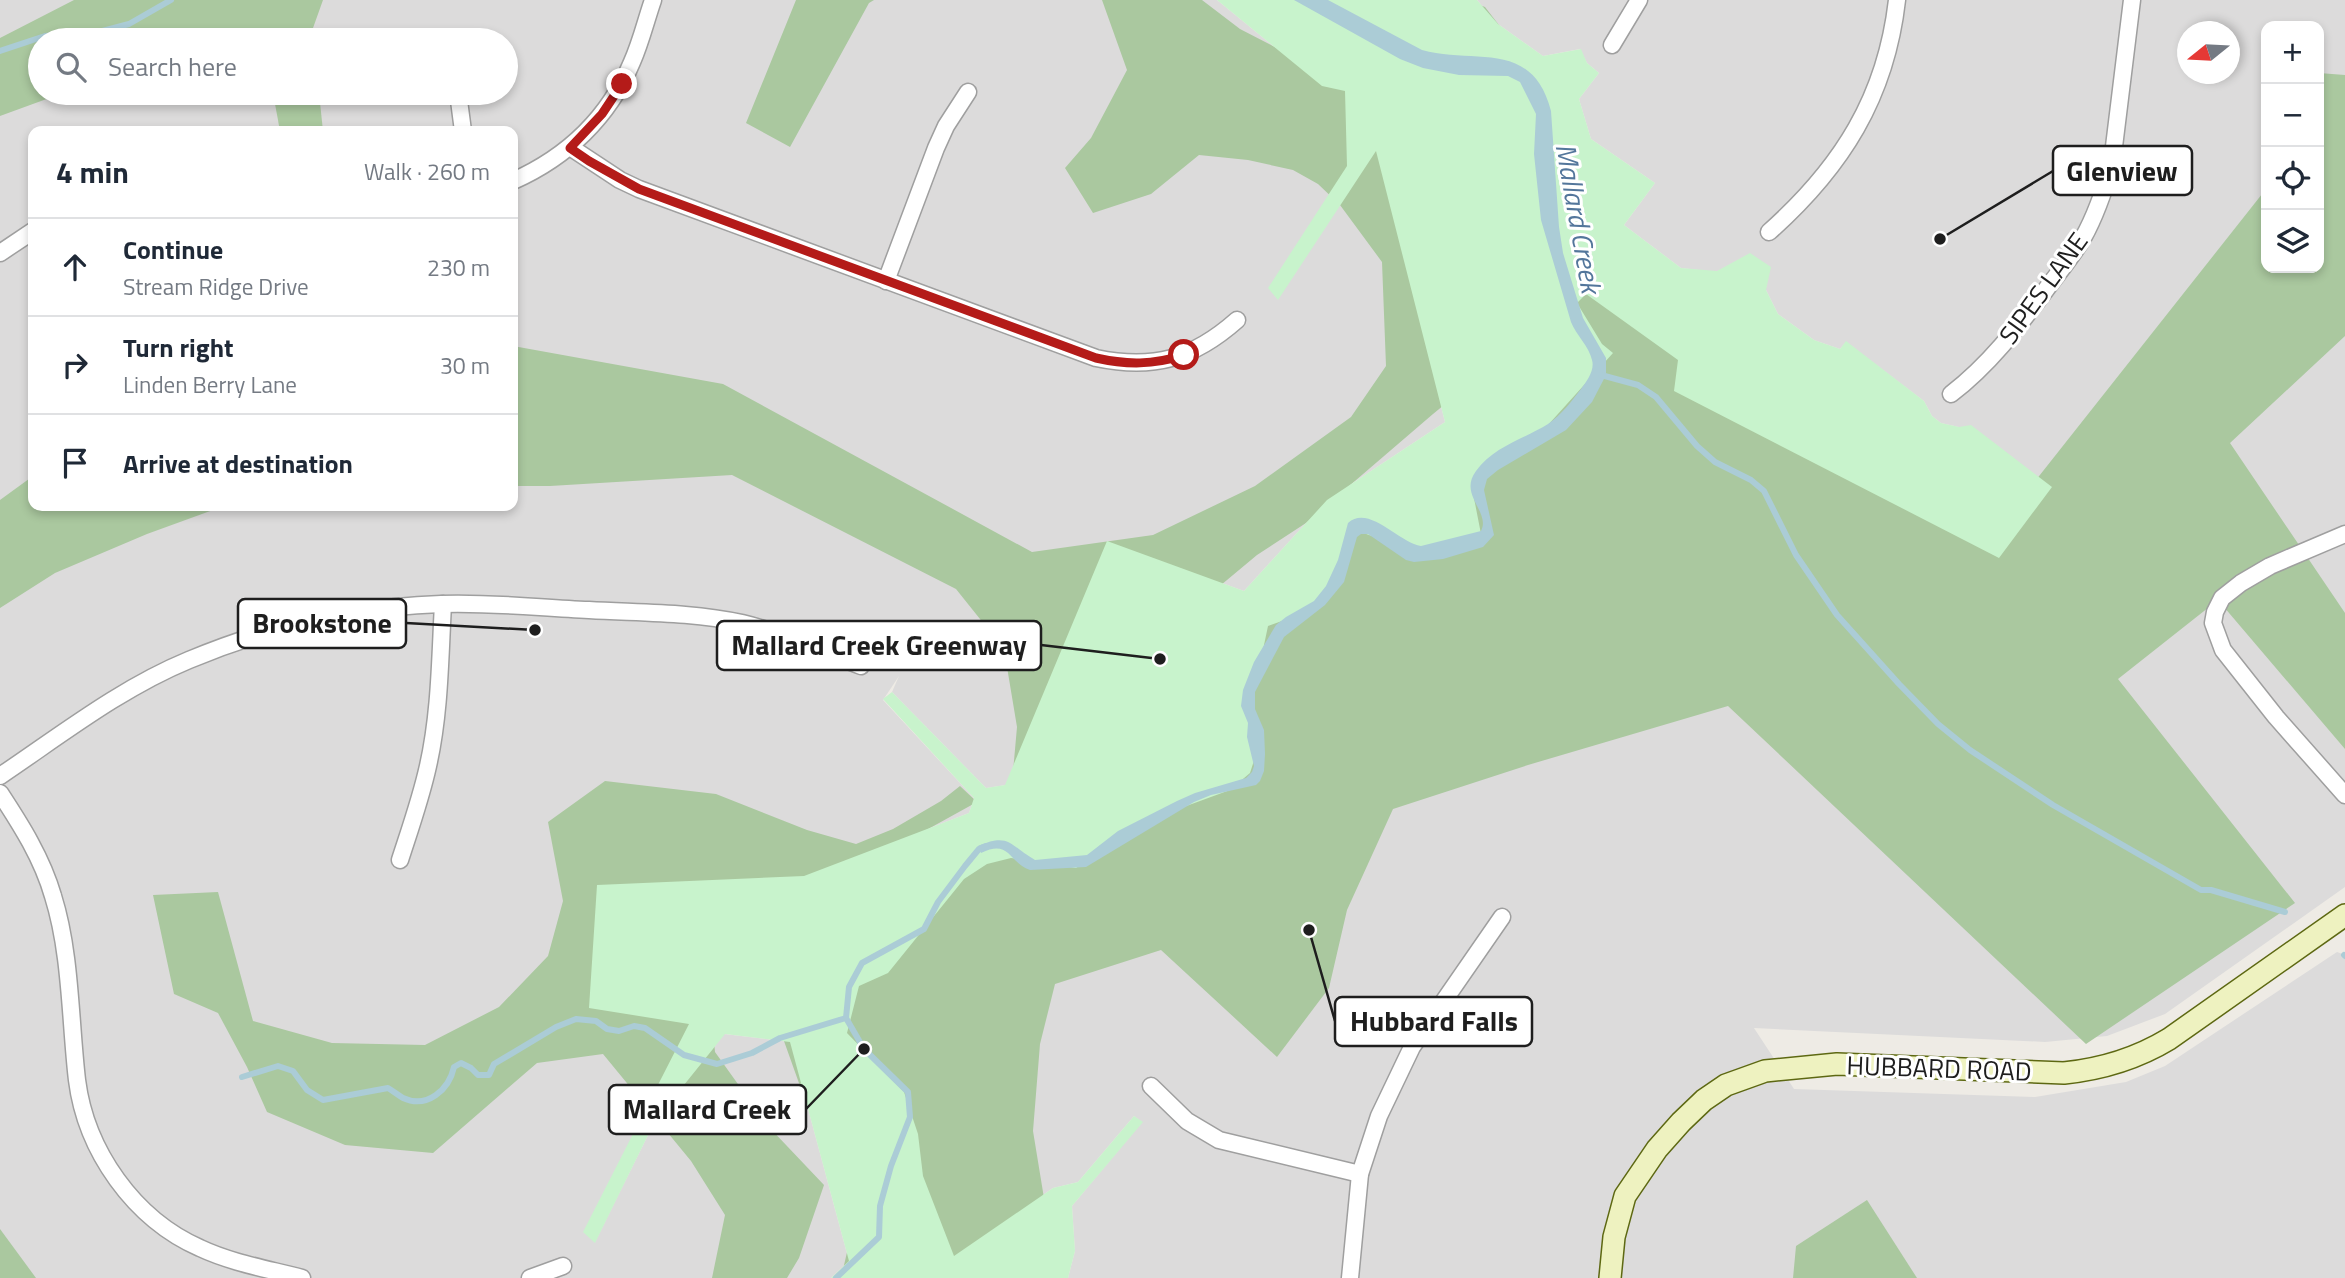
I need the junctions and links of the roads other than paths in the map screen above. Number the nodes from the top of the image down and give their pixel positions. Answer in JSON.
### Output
{"nodes":[{"id":1,"x":653,"y":0,"type":"edge"},
{"id":2,"x":1639,"y":0,"type":"edge"},
{"id":3,"x":1898,"y":0,"type":"edge"},
{"id":4,"x":2132,"y":0,"type":"edge"},
{"id":5,"x":1612,"y":45,"type":"dead end"},
{"id":6,"x":968,"y":92,"type":"dead end"},
{"id":7,"x":460,"y":105,"type":"edge"},
{"id":8,"x":462,"y":126,"type":"edge"},
{"id":9,"x":570,"y":148,"type":"junction"},
{"id":10,"x":518,"y":179,"type":"edge"},
{"id":11,"x":1769,"y":232,"type":"dead end"},
{"id":12,"x":28,"y":234,"type":"edge"},
{"id":13,"x":0,"y":253,"type":"edge"},
{"id":14,"x":886,"y":281,"type":"junction"},
{"id":15,"x":1237,"y":320,"type":"dead end"},
{"id":16,"x":1951,"y":394,"type":"dead end"},
{"id":17,"x":2345,"y":534,"type":"edge"},
{"id":18,"x":443,"y":604,"type":"junction"},
{"id":19,"x":861,"y":666,"type":"dead end"},
{"id":20,"x":0,"y":776,"type":"edge"},
{"id":21,"x":0,"y":793,"type":"edge"},
{"id":22,"x":2345,"y":795,"type":"edge"},
{"id":23,"x":400,"y":860,"type":"dead end"},
{"id":24,"x":2345,"y":915,"type":"edge"},
{"id":25,"x":1502,"y":917,"type":"dead end"},
{"id":26,"x":1151,"y":1086,"type":"dead end"},
{"id":27,"x":1360,"y":1174,"type":"junction"},
{"id":28,"x":562,"y":1266,"type":"dead end"},
{"id":29,"x":302,"y":1278,"type":"edge"},
{"id":30,"x":530,"y":1278,"type":"edge"},
{"id":31,"x":1350,"y":1278,"type":"edge"},
{"id":32,"x":1609,"y":1278,"type":"edge"}],
"edges":[{"from":1,"to":9,"type":"street"},
{"from":2,"to":5,"type":"street"},
{"from":3,"to":11,"type":"street"},
{"from":4,"to":16,"type":"street","name":"SIPES LANE"},
{"from":6,"to":14,"type":"street"},
{"from":7,"to":8,"type":"street"},
{"from":9,"to":10,"type":"street"},
{"from":9,"to":14,"type":"street"},
{"from":12,"to":13,"type":"street"},
{"from":14,"to":15,"type":"street"},
{"from":17,"to":22,"type":"street"},
{"from":18,"to":19,"type":"street"},
{"from":18,"to":20,"type":"street"},
{"from":18,"to":23,"type":"street"},
{"from":21,"to":29,"type":"street"},
{"from":24,"to":32,"type":"main road","name":"HUBBARD ROAD"},
{"from":25,"to":27,"type":"street"},
{"from":26,"to":27,"type":"street"},
{"from":27,"to":31,"type":"street"},
{"from":28,"to":30,"type":"street"}]}
